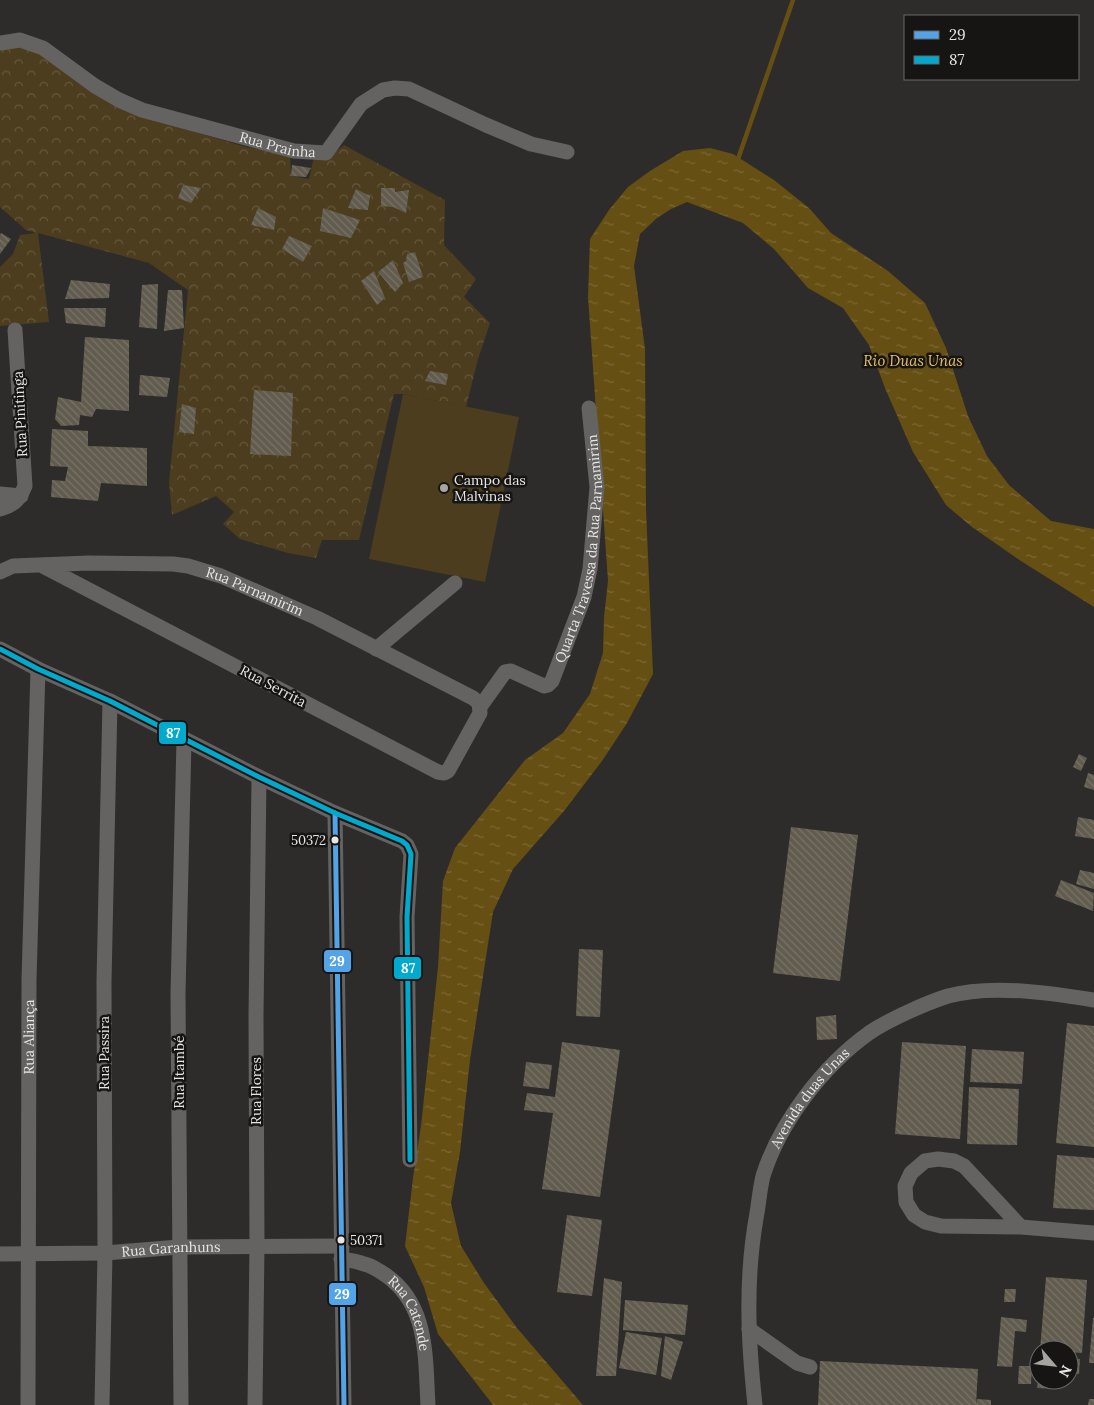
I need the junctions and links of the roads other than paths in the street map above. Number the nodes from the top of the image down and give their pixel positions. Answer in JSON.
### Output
{"nodes":[{"id":1,"x":0,"y":43,"type":"edge"},
{"id":2,"x":567,"y":152,"type":"dead end"},
{"id":3,"x":15,"y":330,"type":"dead end"},
{"id":4,"x":589,"y":408,"type":"dead end"},
{"id":5,"x":0,"y":494,"type":"edge"},
{"id":6,"x":21,"y":496,"type":"junction"},
{"id":7,"x":0,"y":510,"type":"edge"},
{"id":8,"x":41,"y":565,"type":"junction"},
{"id":9,"x":0,"y":572,"type":"edge"},
{"id":10,"x":455,"y":583,"type":"dead end"},
{"id":11,"x":376,"y":648,"type":"junction"},
{"id":12,"x":0,"y":649,"type":"edge"},
{"id":13,"x":38,"y":669,"type":"junction"},
{"id":14,"x":110,"y":701,"type":"junction"},
{"id":15,"x":480,"y":710,"type":"junction"},
{"id":16,"x":184,"y":740,"type":"junction"},
{"id":17,"x":259,"y":777,"type":"junction"},
{"id":18,"x":335,"y":813,"type":"junction"},
{"id":19,"x":1094,"y":1000,"type":"edge"},
{"id":20,"x":410,"y":1160,"type":"dead end"},
{"id":21,"x":1021,"y":1227,"type":"junction"},
{"id":22,"x":1094,"y":1233,"type":"edge"},
{"id":23,"x":257,"y":1245,"type":"junction"},
{"id":24,"x":179,"y":1247,"type":"junction"},
{"id":25,"x":342,"y":1252,"type":"junction"},
{"id":26,"x":105,"y":1253,"type":"junction"},
{"id":27,"x":0,"y":1254,"type":"edge"},
{"id":28,"x":28,"y":1254,"type":"junction"},
{"id":29,"x":749,"y":1329,"type":"junction"},
{"id":30,"x":810,"y":1367,"type":"dead end"},
{"id":31,"x":28,"y":1405,"type":"edge"},
{"id":32,"x":102,"y":1405,"type":"edge"},
{"id":33,"x":181,"y":1405,"type":"edge"},
{"id":34,"x":255,"y":1405,"type":"edge"},
{"id":35,"x":344,"y":1405,"type":"edge"},
{"id":36,"x":428,"y":1405,"type":"edge"},
{"id":37,"x":755,"y":1405,"type":"edge"}],
"edges":[{"from":1,"to":2,"type":"street","name":"Rua Prainha"},
{"from":3,"to":6,"type":"street","name":"Rua Pinitinga"},
{"from":4,"to":15,"type":"street","name":"Quarta Travessa da Rua Parnamirim"},
{"from":5,"to":6,"type":"street"},
{"from":6,"to":7,"type":"street"},
{"from":8,"to":9,"type":"street","name":"Rua Parnamirim"},
{"from":8,"to":11,"type":"street","name":"Rua Parnamirim"},
{"from":8,"to":15,"type":"street","name":"Rua Serrita"},
{"from":10,"to":11,"type":"street"},
{"from":11,"to":15,"type":"street","name":"Rua Parnamirim"},
{"from":12,"to":13,"type":"street"},
{"from":13,"to":14,"type":"street"},
{"from":13,"to":28,"type":"street","name":"Rua Aliança"},
{"from":14,"to":16,"type":"street"},
{"from":14,"to":26,"type":"street","name":"Rua Passira"},
{"from":16,"to":17,"type":"street"},
{"from":16,"to":24,"type":"street","name":"Rua Itambé"},
{"from":17,"to":18,"type":"street"},
{"from":17,"to":23,"type":"street","name":"Rua Flores"},
{"from":18,"to":20,"type":"street"},
{"from":18,"to":25,"type":"street"},
{"from":19,"to":29,"type":"street","name":"Avenida duas Unas"},
{"from":21,"to":21,"type":"street"},
{"from":21,"to":22,"type":"street"},
{"from":23,"to":24,"type":"street","name":"Rua Garanhuns"},
{"from":23,"to":25,"type":"street","name":"Rua Garanhuns"},
{"from":23,"to":34,"type":"street","name":"Rua Flores"},
{"from":24,"to":26,"type":"street","name":"Rua Garanhuns"},
{"from":24,"to":33,"type":"street","name":"Rua Itambé"},
{"from":25,"to":35,"type":"street"},
{"from":25,"to":36,"type":"street","name":"Rua Catende"},
{"from":26,"to":28,"type":"street","name":"Rua Garanhuns"},
{"from":26,"to":32,"type":"street","name":"Rua Passira"},
{"from":27,"to":28,"type":"street","name":"Rua Garanhuns"},
{"from":28,"to":31,"type":"street","name":"Rua Aliança"},
{"from":29,"to":30,"type":"street"},
{"from":29,"to":37,"type":"street","name":"Avenida duas Unas"}]}
